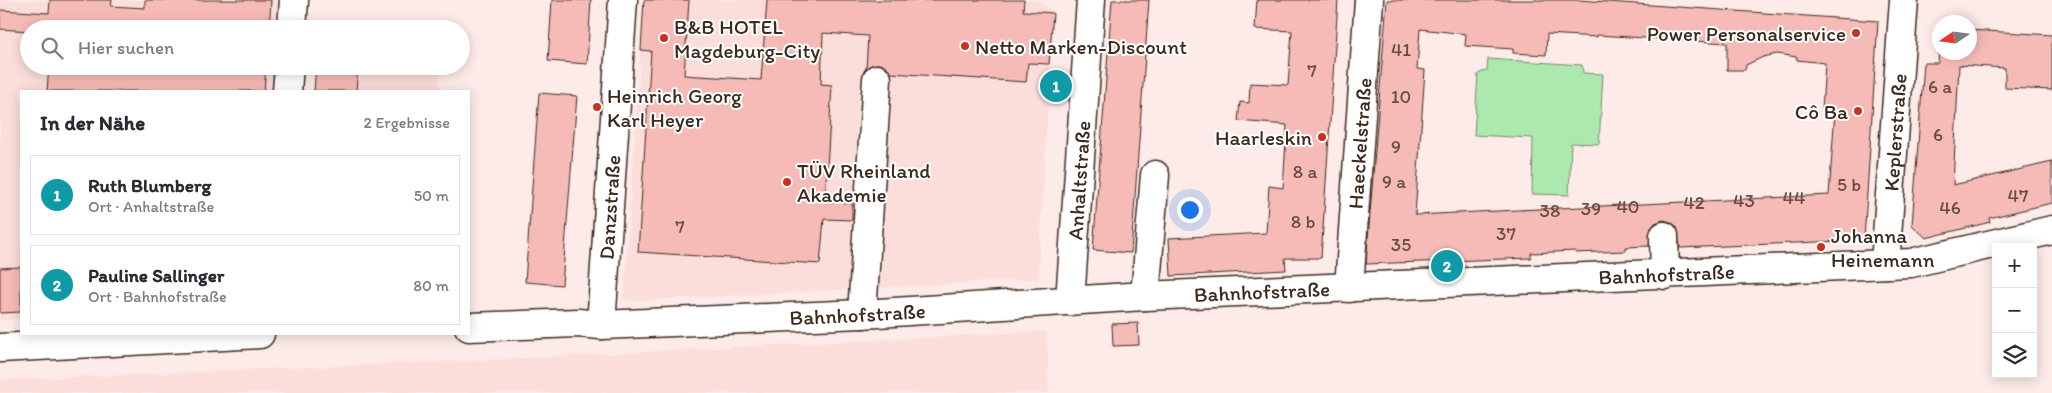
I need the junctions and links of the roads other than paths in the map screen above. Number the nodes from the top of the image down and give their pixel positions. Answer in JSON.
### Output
{"nodes":[{"id":1,"x":294,"y":0,"type":"edge"},
{"id":2,"x":623,"y":0,"type":"edge"},
{"id":3,"x":1091,"y":0,"type":"edge"},
{"id":4,"x":1369,"y":0,"type":"edge"},
{"id":5,"x":1904,"y":0,"type":"edge"},
{"id":6,"x":293,"y":20,"type":"edge"},
{"id":7,"x":288,"y":75,"type":"edge"},
{"id":8,"x":877,"y":79,"type":"dead end"},
{"id":9,"x":287,"y":90,"type":"edge"},
{"id":10,"x":1155,"y":175,"type":"dead end"},
{"id":11,"x":2052,"y":230,"type":"edge"},
{"id":12,"x":1664,"y":236,"type":"dead end"},
{"id":13,"x":1884,"y":264,"type":"junction"},
{"id":14,"x":1665,"y":274,"type":"junction"},
{"id":15,"x":1349,"y":288,"type":"junction"},
{"id":16,"x":1145,"y":296,"type":"junction"},
{"id":17,"x":1070,"y":301,"type":"junction"},
{"id":18,"x":862,"y":314,"type":"junction"},
{"id":19,"x":601,"y":325,"type":"junction"},
{"id":20,"x":470,"y":328,"type":"edge"},
{"id":21,"x":241,"y":335,"type":"edge"},
{"id":22,"x":0,"y":348,"type":"edge"}],
"edges":[{"from":1,"to":6,"type":"street"},
{"from":2,"to":19,"type":"street","name":"Danzstraße"},
{"from":3,"to":17,"type":"street","name":"Anhaltstraße"},
{"from":4,"to":15,"type":"street","name":"Haeckelstraße"},
{"from":5,"to":13,"type":"street","name":"Keplerstraße"},
{"from":7,"to":9,"type":"street"},
{"from":8,"to":18,"type":"street"},
{"from":10,"to":16,"type":"street"},
{"from":11,"to":13,"type":"street","name":"Bahnhofstraße"},
{"from":12,"to":14,"type":"street"},
{"from":13,"to":14,"type":"street","name":"Bahnhofstraße"},
{"from":14,"to":15,"type":"street","name":"Bahnhofstraße"},
{"from":15,"to":16,"type":"street","name":"Bahnhofstraße"},
{"from":16,"to":17,"type":"street","name":"Bahnhofstraße"},
{"from":17,"to":18,"type":"street","name":"Bahnhofstraße"},
{"from":18,"to":19,"type":"street","name":"Bahnhofstraße"},
{"from":19,"to":20,"type":"street","name":"Bahnhofstraße"},
{"from":21,"to":22,"type":"street"}]}
